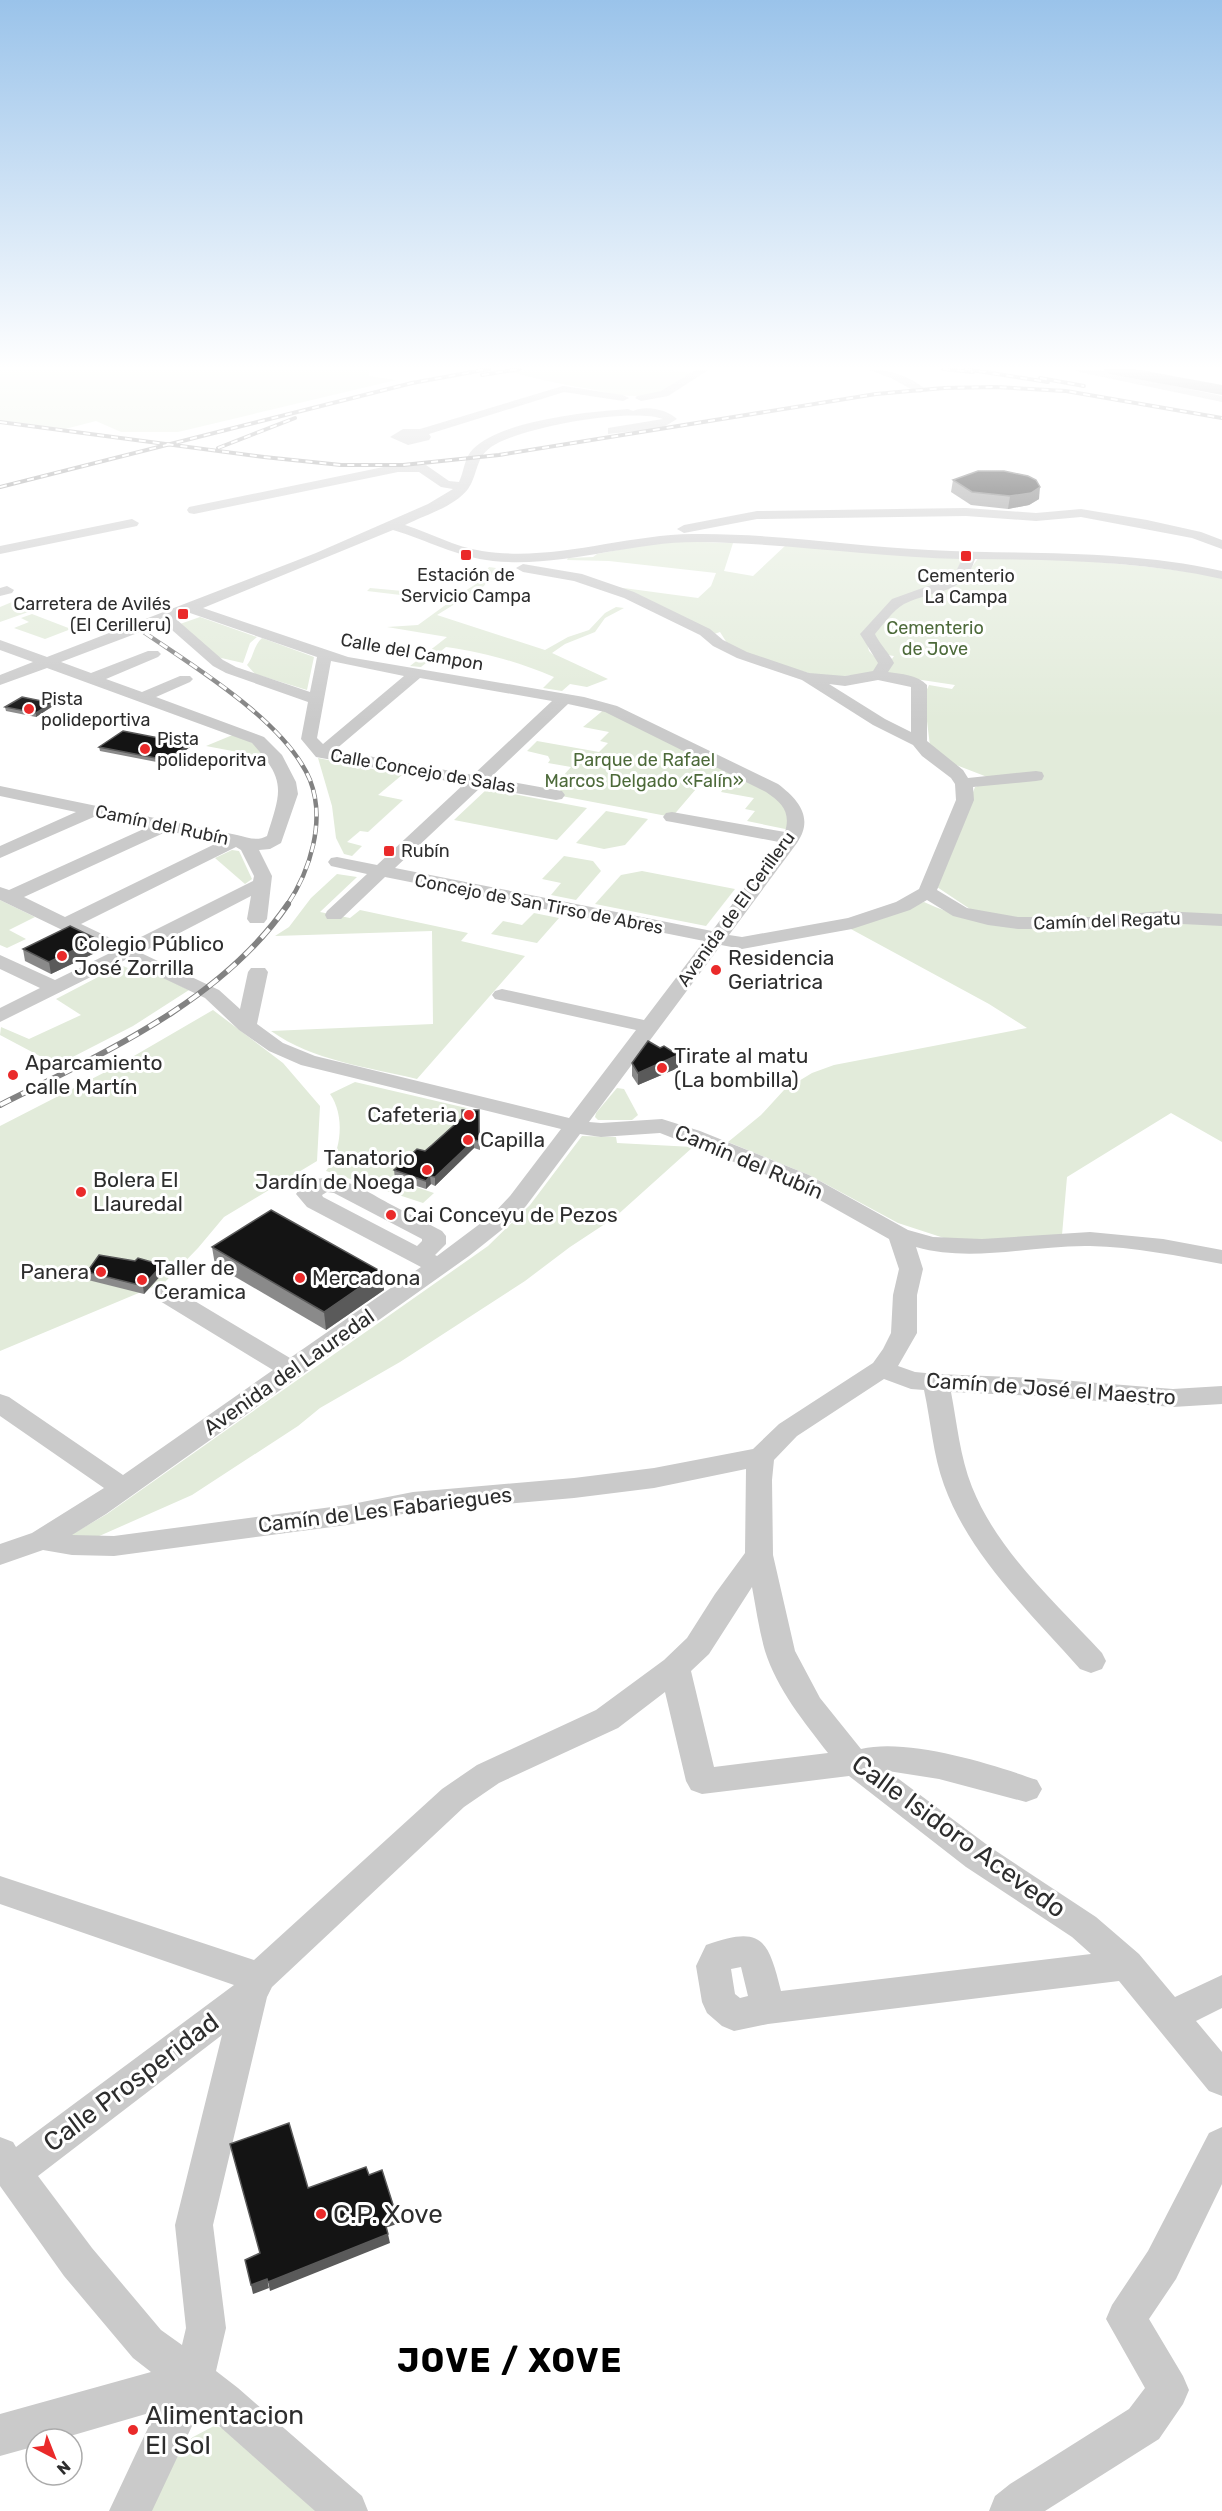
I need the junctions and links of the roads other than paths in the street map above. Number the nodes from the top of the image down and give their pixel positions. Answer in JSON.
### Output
{"nodes":[{"id":1,"x":310,"y":486,"type":"edge"},
{"id":2,"x":458,"y":486,"type":"edge"},
{"id":3,"x":463,"y":487,"type":"joint"},
{"id":4,"x":194,"y":510,"type":"dead end"},
{"id":5,"x":406,"y":519,"type":"junction"},
{"id":6,"x":132,"y":523,"type":"dead end"},
{"id":7,"x":392,"y":525,"type":"junction"},
{"id":8,"x":427,"y":536,"type":"junction"},
{"id":9,"x":649,"y":540,"type":"junction"},
{"id":10,"x":1222,"y":545,"type":"edge"},
{"id":11,"x":0,"y":550,"type":"edge"},
{"id":12,"x":970,"y":554,"type":"junction"},
{"id":13,"x":485,"y":556,"type":"junction"},
{"id":14,"x":1222,"y":575,"type":"edge"},
{"id":15,"x":171,"y":614,"type":"junction"},
{"id":16,"x":0,"y":645,"type":"edge"},
{"id":17,"x":153,"y":654,"type":"dead end"},
{"id":18,"x":48,"y":662,"type":"junction"},
{"id":19,"x":323,"y":662,"type":"junction"},
{"id":20,"x":417,"y":673,"type":"junction"},
{"id":21,"x":878,"y":675,"type":"junction"},
{"id":22,"x":807,"y":677,"type":"junction"},
{"id":23,"x":91,"y":679,"type":"junction"},
{"id":24,"x":185,"y":679,"type":"dead end"},
{"id":25,"x":0,"y":680,"type":"edge"},
{"id":26,"x":141,"y":698,"type":"junction"},
{"id":27,"x":564,"y":699,"type":"junction"},
{"id":28,"x":318,"y":700,"type":"junction"},
{"id":29,"x":309,"y":739,"type":"junction"},
{"id":30,"x":338,"y":740,"type":"junction"},
{"id":31,"x":919,"y":742,"type":"junction"},
{"id":32,"x":322,"y":753,"type":"junction"},
{"id":33,"x":1036,"y":776,"type":"dead end"},
{"id":34,"x":477,"y":781,"type":"junction"},
{"id":35,"x":964,"y":783,"type":"junction"},
{"id":36,"x":0,"y":791,"type":"edge"},
{"id":37,"x":19,"y":795,"type":"junction"},
{"id":38,"x":556,"y":795,"type":"dead end"},
{"id":39,"x":0,"y":803,"type":"edge"},
{"id":40,"x":95,"y":810,"type":"junction"},
{"id":41,"x":672,"y":817,"type":"dead end"},
{"id":42,"x":167,"y":825,"type":"junction"},
{"id":43,"x":791,"y":839,"type":"junction"},
{"id":44,"x":241,"y":842,"type":"junction"},
{"id":45,"x":0,"y":853,"type":"edge"},
{"id":46,"x":337,"y":862,"type":"dead end"},
{"id":47,"x":380,"y":871,"type":"junction"},
{"id":48,"x":263,"y":883,"type":"junction"},
{"id":49,"x":927,"y":892,"type":"junction"},
{"id":50,"x":5,"y":895,"type":"edge"},
{"id":51,"x":334,"y":915,"type":"dead end"},
{"id":52,"x":257,"y":919,"type":"dead end"},
{"id":53,"x":1222,"y":920,"type":"edge"},
{"id":54,"x":66,"y":924,"type":"junction"},
{"id":55,"x":715,"y":939,"type":"junction"},
{"id":56,"x":126,"y":952,"type":"junction"},
{"id":57,"x":0,"y":961,"type":"edge"},
{"id":58,"x":258,"y":972,"type":"dead end"},
{"id":59,"x":55,"y":988,"type":"junction"},
{"id":60,"x":502,"y":995,"type":"dead end"},
{"id":61,"x":0,"y":1016,"type":"edge"},
{"id":62,"x":246,"y":1026,"type":"junction"},
{"id":63,"x":649,"y":1027,"type":"junction"},
{"id":64,"x":574,"y":1126,"type":"junction"},
{"id":65,"x":900,"y":1235,"type":"junction"},
{"id":66,"x":982,"y":1246,"type":"junction"},
{"id":67,"x":1222,"y":1257,"type":"edge"},
{"id":68,"x":428,"y":1261,"type":"junction"},
{"id":69,"x":910,"y":1269,"type":"junction"},
{"id":70,"x":164,"y":1293,"type":"dead end"},
{"id":71,"x":888,"y":1360,"type":"junction"},
{"id":72,"x":291,"y":1370,"type":"junction"},
{"id":73,"x":936,"y":1383,"type":"junction"},
{"id":74,"x":1222,"y":1395,"type":"edge"},
{"id":75,"x":0,"y":1403,"type":"edge"},
{"id":76,"x":761,"y":1457,"type":"junction"},
{"id":77,"x":123,"y":1488,"type":"junction"},
{"id":78,"x":42,"y":1540,"type":"junction"},
{"id":79,"x":0,"y":1555,"type":"edge"},
{"id":80,"x":759,"y":1555,"type":"junction"},
{"id":81,"x":1091,"y":1661,"type":"dead end"},
{"id":82,"x":675,"y":1668,"type":"junction"},
{"id":83,"x":854,"y":1763,"type":"junction"},
{"id":84,"x":1026,"y":1790,"type":"dead end"},
{"id":85,"x":0,"y":1890,"type":"edge"},
{"id":86,"x":1127,"y":1965,"type":"junction"},
{"id":87,"x":255,"y":1985,"type":"junction"},
{"id":88,"x":1222,"y":1991,"type":"edge"},
{"id":89,"x":768,"y":2008,"type":"dead end"},
{"id":90,"x":1171,"y":2016,"type":"junction"},
{"id":91,"x":1222,"y":2079,"type":"edge"},
{"id":92,"x":1222,"y":2145,"type":"edge"},
{"id":93,"x":6,"y":2164,"type":"edge"},
{"id":94,"x":194,"y":2378,"type":"junction"},
{"id":95,"x":0,"y":2435,"type":"edge"},
{"id":96,"x":130,"y":2511,"type":"edge"},
{"id":97,"x":347,"y":2511,"type":"edge"},
{"id":98,"x":1010,"y":2511,"type":"edge"}],
"edges":[{"from":1,"to":4,"type":"street"},
{"from":2,"to":3,"type":"street"},
{"from":3,"to":5,"type":"street"},
{"from":5,"to":7,"type":"street"},
{"from":5,"to":8,"type":"street"},
{"from":6,"to":11,"type":"street"},
{"from":7,"to":8,"type":"street"},
{"from":7,"to":15,"type":"street"},
{"from":8,"to":13,"type":"street"},
{"from":9,"to":10,"type":"street"},
{"from":9,"to":12,"type":"street"},
{"from":9,"to":13,"type":"street"},
{"from":12,"to":14,"type":"street"},
{"from":12,"to":21,"type":"street"},
{"from":13,"to":22,"type":"street"},
{"from":15,"to":18,"type":"street"},
{"from":15,"to":19,"type":"street","name":"Calle del Campon"},
{"from":15,"to":28,"type":"street"},
{"from":16,"to":18,"type":"street"},
{"from":17,"to":23,"type":"street"},
{"from":18,"to":23,"type":"street"},
{"from":18,"to":25,"type":"street"},
{"from":19,"to":20,"type":"street","name":"Calle del Campon"},
{"from":19,"to":28,"type":"street","name":"Calle Concejo de Salas"},
{"from":20,"to":27,"type":"street","name":"Calle del Campon"},
{"from":20,"to":30,"type":"street"},
{"from":21,"to":22,"type":"street"},
{"from":21,"to":31,"type":"street"},
{"from":22,"to":31,"type":"street"},
{"from":23,"to":26,"type":"street"},
{"from":24,"to":26,"type":"street"},
{"from":26,"to":44,"type":"street"},
{"from":27,"to":34,"type":"street"},
{"from":27,"to":43,"type":"street","name":"Avenida de El Cerilleru"},
{"from":28,"to":29,"type":"street","name":"Calle Concejo de Salas"},
{"from":29,"to":30,"type":"street"},
{"from":29,"to":32,"type":"street","name":"Calle Concejo de Salas"},
{"from":30,"to":32,"type":"street"},
{"from":31,"to":35,"type":"street"},
{"from":32,"to":34,"type":"street","name":"Calle Concejo de Salas"},
{"from":33,"to":35,"type":"street"},
{"from":34,"to":38,"type":"street","name":"Calle Concejo de Salas"},
{"from":34,"to":47,"type":"street"},
{"from":35,"to":49,"type":"street"},
{"from":36,"to":37,"type":"street","name":"Camín del Rubín"},
{"from":37,"to":39,"type":"street"},
{"from":37,"to":40,"type":"street","name":"Camín del Rubín"},
{"from":40,"to":42,"type":"street","name":"Camín del Rubín"},
{"from":40,"to":45,"type":"street"},
{"from":41,"to":43,"type":"street"},
{"from":42,"to":44,"type":"street","name":"Camín del Rubín"},
{"from":42,"to":50,"type":"street"},
{"from":43,"to":55,"type":"street","name":"Avenida de El Cerilleru"},
{"from":44,"to":48,"type":"street","name":"Camín del Rubín"},
{"from":44,"to":54,"type":"street"},
{"from":46,"to":47,"type":"street","name":"Concejo de San Tirso de Abres"},
{"from":47,"to":51,"type":"street"},
{"from":47,"to":55,"type":"street","name":"Concejo de San Tirso de Abres"},
{"from":48,"to":52,"type":"street"},
{"from":48,"to":56,"type":"street"},
{"from":49,"to":53,"type":"street","name":"Camín del Regatu"},
{"from":49,"to":55,"type":"street","name":"Concejo de San Tirso de Abres"},
{"from":50,"to":54,"type":"street","name":"Camín del Rubín"},
{"from":54,"to":56,"type":"street","name":"Camín del Rubín"},
{"from":55,"to":63,"type":"street","name":"Avenida de El Cerilleru"},
{"from":56,"to":59,"type":"street"},
{"from":56,"to":62,"type":"street","name":"Camín del Rubín"},
{"from":57,"to":59,"type":"street"},
{"from":58,"to":62,"type":"street"},
{"from":59,"to":61,"type":"street"},
{"from":60,"to":63,"type":"street"},
{"from":62,"to":64,"type":"street","name":"Camín del Rubín"},
{"from":63,"to":64,"type":"street","name":"Avenida de El Cerilleru"},
{"from":64,"to":65,"type":"street","name":"Camín del Rubín"},
{"from":64,"to":68,"type":"street","name":"Avenida del Lauredal"},
{"from":65,"to":66,"type":"street","name":"Camín del Rubín"},
{"from":65,"to":69,"type":"street"},
{"from":66,"to":67,"type":"street","name":"Camín del Rubín"},
{"from":66,"to":69,"type":"street"},
{"from":68,"to":68,"type":"street"},
{"from":68,"to":72,"type":"street","name":"Avenida del Lauredal"},
{"from":69,"to":71,"type":"street"},
{"from":70,"to":72,"type":"street"},
{"from":71,"to":73,"type":"street","name":"Camín de José el Maestro"},
{"from":71,"to":76,"type":"street"},
{"from":72,"to":77,"type":"street","name":"Avenida del Lauredal"},
{"from":73,"to":74,"type":"street","name":"Camín de José el Maestro"},
{"from":73,"to":81,"type":"street"},
{"from":75,"to":77,"type":"street"},
{"from":76,"to":78,"type":"street","name":"Camín de Les Fabariegues"},
{"from":76,"to":80,"type":"street","name":"Calle Isidoro Acevedo"},
{"from":77,"to":78,"type":"street","name":"Avenida del Lauredal"},
{"from":78,"to":79,"type":"street","name":"Avenida del Lauredal"},
{"from":80,"to":82,"type":"street","name":"Calle Prosperidad"},
{"from":80,"to":83,"type":"street","name":"Calle Isidoro Acevedo"},
{"from":82,"to":83,"type":"street"},
{"from":82,"to":87,"type":"street","name":"Calle Prosperidad"},
{"from":83,"to":84,"type":"street"},
{"from":83,"to":86,"type":"street","name":"Calle Isidoro Acevedo"},
{"from":85,"to":87,"type":"street"},
{"from":86,"to":89,"type":"street"},
{"from":86,"to":90,"type":"street","name":"Calle Isidoro Acevedo"},
{"from":87,"to":93,"type":"street","name":"Calle Prosperidad"},
{"from":87,"to":94,"type":"street"},
{"from":88,"to":90,"type":"street"},
{"from":90,"to":91,"type":"street","name":"Calle Isidoro Acevedo"},
{"from":92,"to":98,"type":"street"},
{"from":93,"to":94,"type":"street"},
{"from":94,"to":95,"type":"street"},
{"from":94,"to":96,"type":"street"},
{"from":94,"to":97,"type":"street"}]}
